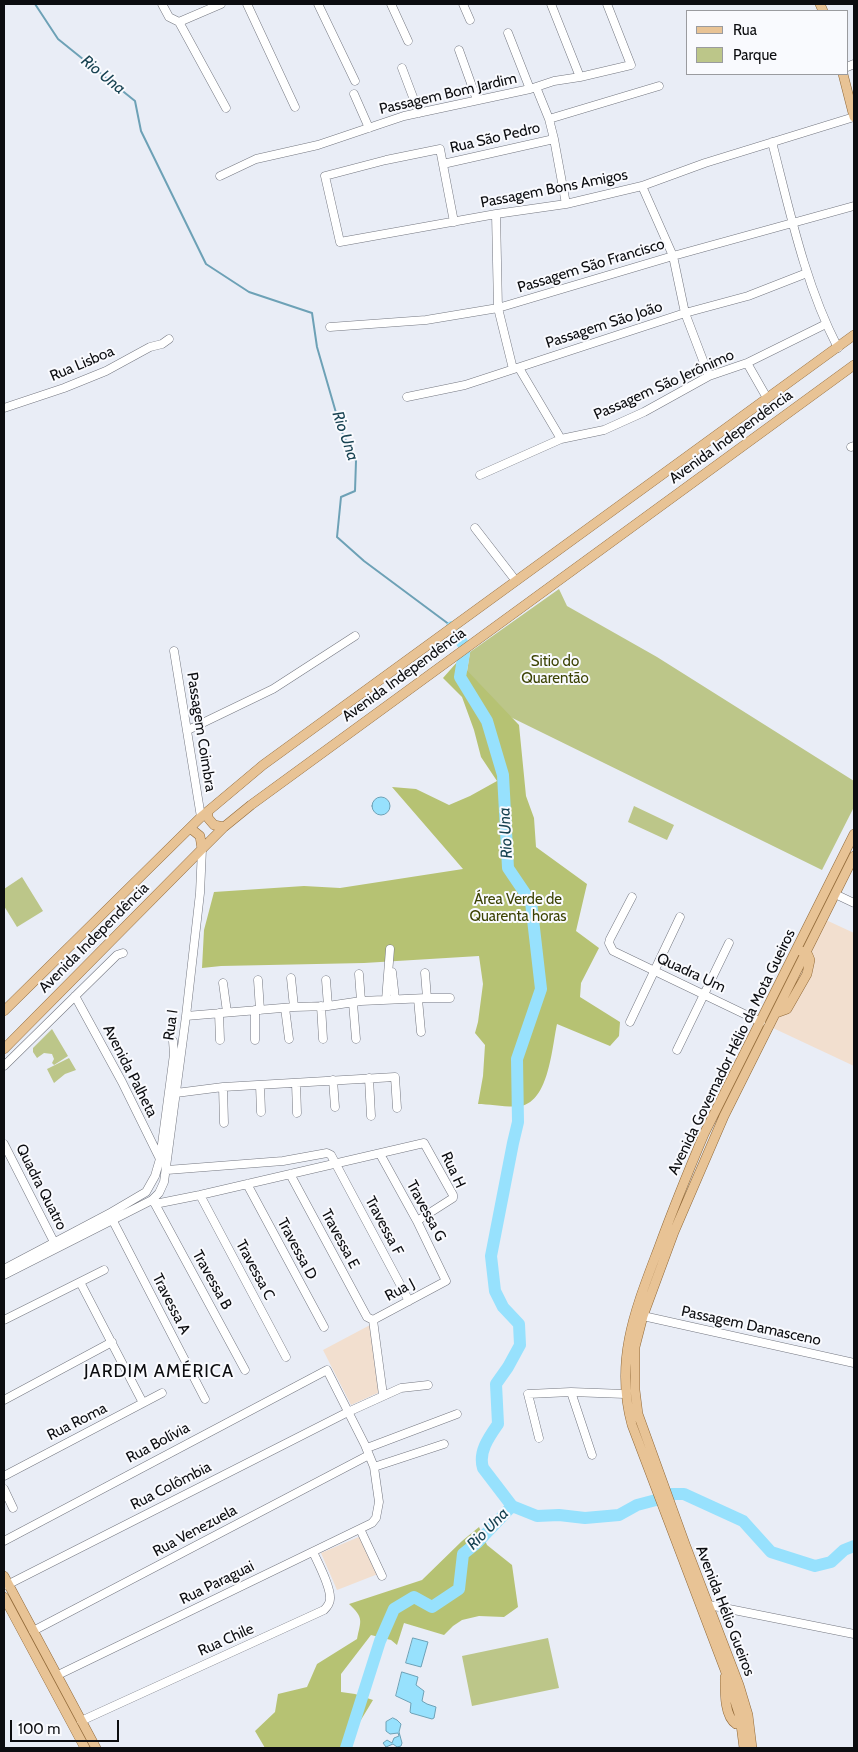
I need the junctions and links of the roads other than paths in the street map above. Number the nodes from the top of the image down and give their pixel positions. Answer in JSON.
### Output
{"nodes":[{"id":1,"x":162,"y":4,"type":"edge"},
{"id":2,"x":221,"y":4,"type":"edge"},
{"id":3,"x":247,"y":4,"type":"edge"},
{"id":4,"x":318,"y":4,"type":"edge"},
{"id":5,"x":391,"y":4,"type":"edge"},
{"id":6,"x":463,"y":4,"type":"edge"},
{"id":7,"x":551,"y":4,"type":"edge"},
{"id":8,"x":607,"y":4,"type":"edge"},
{"id":9,"x":470,"y":20,"type":"dead end"},
{"id":10,"x":179,"y":22,"type":"junction"},
{"id":11,"x":508,"y":33,"type":"dead end"},
{"id":12,"x":408,"y":42,"type":"dead end"},
{"id":13,"x":458,"y":50,"type":"dead end"},
{"id":14,"x":402,"y":68,"type":"dead end"},
{"id":15,"x":843,"y":75,"type":"edge"},
{"id":16,"x":580,"y":77,"type":"junction"},
{"id":17,"x":355,"y":81,"type":"dead end"},
{"id":18,"x":659,"y":86,"type":"dead end"},
{"id":19,"x":533,"y":88,"type":"junction"},
{"id":20,"x":354,"y":94,"type":"dead end"},
{"id":21,"x":477,"y":100,"type":"junction"},
{"id":22,"x":295,"y":107,"type":"dead end"},
{"id":23,"x":226,"y":108,"type":"dead end"},
{"id":24,"x":419,"y":113,"type":"junction"},
{"id":25,"x":854,"y":117,"type":"edge"},
{"id":26,"x":549,"y":119,"type":"junction"},
{"id":27,"x":369,"y":128,"type":"junction"},
{"id":28,"x":554,"y":139,"type":"junction"},
{"id":29,"x":772,"y":142,"type":"junction"},
{"id":30,"x":443,"y":164,"type":"junction"},
{"id":31,"x":220,"y":176,"type":"dead end"},
{"id":32,"x":642,"y":186,"type":"junction"},
{"id":33,"x":566,"y":204,"type":"junction"},
{"id":34,"x":854,"y":206,"type":"edge"},
{"id":35,"x":496,"y":214,"type":"junction"},
{"id":36,"x":454,"y":222,"type":"junction"},
{"id":37,"x":792,"y":222,"type":"junction"},
{"id":38,"x":672,"y":256,"type":"junction"},
{"id":39,"x":807,"y":273,"type":"junction"},
{"id":40,"x":498,"y":308,"type":"junction"},
{"id":41,"x":685,"y":313,"type":"junction"},
{"id":42,"x":826,"y":324,"type":"junction"},
{"id":43,"x":330,"y":326,"type":"dead end"},
{"id":44,"x":854,"y":335,"type":"edge"},
{"id":45,"x":169,"y":339,"type":"dead end"},
{"id":46,"x":838,"y":348,"type":"junction"},
{"id":47,"x":748,"y":363,"type":"junction"},
{"id":48,"x":854,"y":365,"type":"edge"},
{"id":49,"x":516,"y":368,"type":"junction"},
{"id":50,"x":709,"y":376,"type":"junction"},
{"id":51,"x":407,"y":397,"type":"dead end"},
{"id":52,"x":767,"y":398,"type":"junction"},
{"id":53,"x":4,"y":408,"type":"edge"},
{"id":54,"x":561,"y":439,"type":"junction"},
{"id":55,"x":480,"y":475,"type":"dead end"},
{"id":56,"x":475,"y":528,"type":"dead end"},
{"id":57,"x":516,"y":581,"type":"junction"},
{"id":58,"x":355,"y":636,"type":"dead end"},
{"id":59,"x":174,"y":651,"type":"dead end"},
{"id":60,"x":188,"y":730,"type":"junction"},
{"id":61,"x":205,"y":814,"type":"junction"},
{"id":62,"x":224,"y":827,"type":"junction"},
{"id":63,"x":190,"y":828,"type":"junction"},
{"id":64,"x":854,"y":834,"type":"edge"},
{"id":65,"x":202,"y":849,"type":"junction"},
{"id":66,"x":854,"y":856,"type":"edge"},
{"id":67,"x":835,"y":894,"type":"junction"},
{"id":68,"x":632,"y":897,"type":"dead end"},
{"id":69,"x":854,"y":903,"type":"edge"},
{"id":70,"x":680,"y":917,"type":"dead end"},
{"id":71,"x":729,"y":943,"type":"dead end"},
{"id":72,"x":390,"y":949,"type":"dead end"},
{"id":73,"x":801,"y":951,"type":"junction"},
{"id":74,"x":123,"y":953,"type":"dead end"},
{"id":75,"x":654,"y":970,"type":"junction"},
{"id":76,"x":392,"y":972,"type":"dead end"},
{"id":77,"x":425,"y":973,"type":"dead end"},
{"id":78,"x":359,"y":974,"type":"dead end"},
{"id":79,"x":291,"y":978,"type":"dead end"},
{"id":80,"x":258,"y":980,"type":"dead end"},
{"id":81,"x":326,"y":980,"type":"dead end"},
{"id":82,"x":223,"y":983,"type":"dead end"},
{"id":83,"x":704,"y":994,"type":"junction"},
{"id":84,"x":75,"y":996,"type":"junction"},
{"id":85,"x":427,"y":998,"type":"junction"},
{"id":86,"x":450,"y":998,"type":"dead end"},
{"id":87,"x":395,"y":999,"type":"junction"},
{"id":88,"x":418,"y":999,"type":"junction"},
{"id":89,"x":386,"y":1000,"type":"junction"},
{"id":90,"x":357,"y":1002,"type":"junction"},
{"id":91,"x":325,"y":1006,"type":"junction"},
{"id":92,"x":294,"y":1007,"type":"junction"},
{"id":93,"x":284,"y":1008,"type":"junction"},
{"id":94,"x":257,"y":1010,"type":"junction"},
{"id":95,"x":4,"y":1011,"type":"edge"},
{"id":96,"x":222,"y":1012,"type":"junction"},
{"id":97,"x":186,"y":1016,"type":"junction"},
{"id":98,"x":630,"y":1022,"type":"dead end"},
{"id":99,"x":761,"y":1022,"type":"junction"},
{"id":100,"x":421,"y":1032,"type":"dead end"},
{"id":101,"x":289,"y":1039,"type":"dead end"},
{"id":102,"x":323,"y":1039,"type":"dead end"},
{"id":103,"x":356,"y":1039,"type":"dead end"},
{"id":104,"x":220,"y":1040,"type":"dead end"},
{"id":105,"x":255,"y":1040,"type":"dead end"},
{"id":106,"x":173,"y":1041,"type":"dead end"},
{"id":107,"x":4,"y":1049,"type":"edge"},
{"id":108,"x":677,"y":1050,"type":"dead end"},
{"id":109,"x":4,"y":1066,"type":"edge"},
{"id":110,"x":369,"y":1078,"type":"junction"},
{"id":111,"x":334,"y":1080,"type":"junction"},
{"id":112,"x":296,"y":1082,"type":"junction"},
{"id":113,"x":260,"y":1085,"type":"junction"},
{"id":114,"x":223,"y":1087,"type":"junction"},
{"id":115,"x":176,"y":1093,"type":"junction"},
{"id":116,"x":335,"y":1107,"type":"dead end"},
{"id":117,"x":397,"y":1108,"type":"dead end"},
{"id":118,"x":261,"y":1112,"type":"dead end"},
{"id":119,"x":297,"y":1114,"type":"dead end"},
{"id":120,"x":371,"y":1116,"type":"dead end"},
{"id":121,"x":224,"y":1123,"type":"dead end"},
{"id":122,"x":4,"y":1144,"type":"edge"},
{"id":123,"x":380,"y":1154,"type":"junction"},
{"id":124,"x":160,"y":1159,"type":"junction"},
{"id":125,"x":335,"y":1165,"type":"junction"},
{"id":126,"x":167,"y":1170,"type":"junction"},
{"id":127,"x":290,"y":1174,"type":"junction"},
{"id":128,"x":247,"y":1184,"type":"junction"},
{"id":129,"x":200,"y":1195,"type":"junction"},
{"id":130,"x":154,"y":1202,"type":"junction"},
{"id":131,"x":113,"y":1220,"type":"junction"},
{"id":132,"x":417,"y":1221,"type":"junction"},
{"id":133,"x":54,"y":1242,"type":"junction"},
{"id":134,"x":4,"y":1269,"type":"edge"},
{"id":135,"x":104,"y":1270,"type":"dead end"},
{"id":136,"x":4,"y":1275,"type":"edge"},
{"id":137,"x":446,"y":1281,"type":"joint"},
{"id":138,"x":80,"y":1282,"type":"junction"},
{"id":139,"x":408,"y":1301,"type":"junction"},
{"id":140,"x":643,"y":1316,"type":"junction"},
{"id":141,"x":370,"y":1319,"type":"junction"},
{"id":142,"x":4,"y":1320,"type":"edge"},
{"id":143,"x":324,"y":1327,"type":"dead end"},
{"id":144,"x":112,"y":1342,"type":"junction"},
{"id":145,"x":286,"y":1357,"type":"dead end"},
{"id":146,"x":854,"y":1362,"type":"edge"},
{"id":147,"x":245,"y":1370,"type":"dead end"},
{"id":148,"x":428,"y":1385,"type":"dead end"},
{"id":149,"x":571,"y":1392,"type":"junction"},
{"id":150,"x":162,"y":1394,"type":"dead end"},
{"id":151,"x":626,"y":1394,"type":"junction"},
{"id":152,"x":383,"y":1395,"type":"junction"},
{"id":153,"x":4,"y":1400,"type":"edge"},
{"id":154,"x":205,"y":1400,"type":"dead end"},
{"id":155,"x":142,"y":1404,"type":"junction"},
{"id":156,"x":348,"y":1412,"type":"junction"},
{"id":157,"x":457,"y":1414,"type":"dead end"},
{"id":158,"x":539,"y":1438,"type":"dead end"},
{"id":159,"x":444,"y":1444,"type":"dead end"},
{"id":160,"x":368,"y":1452,"type":"junction"},
{"id":161,"x":592,"y":1455,"type":"dead end"},
{"id":162,"x":374,"y":1467,"type":"junction"},
{"id":163,"x":4,"y":1476,"type":"edge"},
{"id":164,"x":661,"y":1487,"type":"junction"},
{"id":165,"x":4,"y":1489,"type":"edge"},
{"id":166,"x":668,"y":1504,"type":"junction"},
{"id":167,"x":13,"y":1508,"type":"dead end"},
{"id":168,"x":360,"y":1529,"type":"junction"},
{"id":169,"x":4,"y":1541,"type":"edge"},
{"id":170,"x":313,"y":1552,"type":"junction"},
{"id":171,"x":382,"y":1576,"type":"dead end"},
{"id":172,"x":6,"y":1580,"type":"edge"},
{"id":173,"x":4,"y":1597,"type":"edge"},
{"id":174,"x":709,"y":1605,"type":"junction"},
{"id":175,"x":33,"y":1631,"type":"junction"},
{"id":176,"x":854,"y":1634,"type":"edge"},
{"id":177,"x":58,"y":1675,"type":"junction"},
{"id":178,"x":81,"y":1721,"type":"junction"},
{"id":179,"x":745,"y":1723,"type":"junction"},
{"id":180,"x":86,"y":1748,"type":"edge"},
{"id":181,"x":96,"y":1748,"type":"edge"},
{"id":182,"x":744,"y":1748,"type":"edge"},
{"id":183,"x":752,"y":1748,"type":"edge"}],
"edges":[{"from":1,"to":10,"type":"street"},
{"from":2,"to":10,"type":"street"},
{"from":3,"to":22,"type":"street"},
{"from":4,"to":17,"type":"street"},
{"from":5,"to":12,"type":"street"},
{"from":6,"to":9,"type":"street"},
{"from":7,"to":16,"type":"street"},
{"from":8,"to":16,"type":"street","name":"Passagem Bom Jardim"},
{"from":10,"to":23,"type":"street"},
{"from":11,"to":19,"type":"street"},
{"from":13,"to":21,"type":"street"},
{"from":14,"to":24,"type":"street"},
{"from":15,"to":25,"type":"main road"},
{"from":16,"to":19,"type":"street","name":"Passagem Bom Jardim"},
{"from":18,"to":26,"type":"street"},
{"from":19,"to":21,"type":"street","name":"Passagem Bom Jardim"},
{"from":19,"to":26,"type":"street"},
{"from":20,"to":27,"type":"street"},
{"from":21,"to":24,"type":"street","name":"Passagem Bom Jardim"},
{"from":24,"to":27,"type":"street","name":"Passagem Bom Jardim"},
{"from":25,"to":29,"type":"street","name":"Passagem Bons Amigos"},
{"from":26,"to":28,"type":"street"},
{"from":27,"to":31,"type":"street","name":"Passagem Bom Jardim"},
{"from":28,"to":30,"type":"street","name":"Rua São Pedro"},
{"from":28,"to":33,"type":"street"},
{"from":29,"to":32,"type":"street","name":"Passagem Bons Amigos"},
{"from":29,"to":37,"type":"street"},
{"from":30,"to":36,"type":"street"},
{"from":30,"to":36,"type":"street","name":"Passagem Bons Amigos"},
{"from":32,"to":33,"type":"street","name":"Passagem Bons Amigos"},
{"from":32,"to":38,"type":"street"},
{"from":33,"to":35,"type":"street","name":"Passagem Bons Amigos"},
{"from":34,"to":37,"type":"street","name":"Passagem São Francisco"},
{"from":35,"to":36,"type":"street","name":"Passagem Bons Amigos"},
{"from":35,"to":40,"type":"street"},
{"from":37,"to":38,"type":"street","name":"Passagem São Francisco"},
{"from":37,"to":39,"type":"street"},
{"from":38,"to":40,"type":"street","name":"Passagem São Francisco"},
{"from":38,"to":41,"type":"street"},
{"from":39,"to":41,"type":"street","name":"Passagem São João"},
{"from":39,"to":42,"type":"street"},
{"from":40,"to":43,"type":"street","name":"Passagem São Francisco"},
{"from":40,"to":49,"type":"street"},
{"from":41,"to":49,"type":"street","name":"Passagem São João"},
{"from":41,"to":50,"type":"street"},
{"from":42,"to":46,"type":"street"},
{"from":42,"to":47,"type":"street","name":"Passagem São Jerônimo"},
{"from":44,"to":46,"type":"main road","name":"Avenida Independência"},
{"from":45,"to":53,"type":"street","name":"Rua Lisboa"},
{"from":46,"to":52,"type":"main road","name":"Avenida Independência"},
{"from":47,"to":50,"type":"street","name":"Passagem São Jerônimo"},
{"from":47,"to":52,"type":"street","name":"Passagem São Jerônimo"},
{"from":48,"to":62,"type":"main road","name":"Avenida Independência"},
{"from":49,"to":51,"type":"street","name":"Passagem São João"},
{"from":49,"to":54,"type":"street"},
{"from":50,"to":54,"type":"street","name":"Passagem São Jerônimo"},
{"from":52,"to":57,"type":"main road","name":"Avenida Independência"},
{"from":54,"to":55,"type":"street","name":"Passagem São Jerônimo"},
{"from":56,"to":57,"type":"street"},
{"from":57,"to":61,"type":"main road","name":"Avenida Independência"},
{"from":58,"to":60,"type":"street"},
{"from":59,"to":60,"type":"street","name":"Passagem Coimbra"},
{"from":60,"to":61,"type":"street","name":"Passagem Coimbra"},
{"from":61,"to":62,"type":"main road"},
{"from":61,"to":63,"type":"main road","name":"Avenida Independência"},
{"from":62,"to":65,"type":"main road","name":"Avenida Independência"},
{"from":63,"to":65,"type":"main road"},
{"from":63,"to":95,"type":"main road","name":"Avenida Independência"},
{"from":64,"to":73,"type":"main road","name":"Avenida Governador Hélio da Mota Gueiros"},
{"from":65,"to":97,"type":"street","name":"Rua I"},
{"from":65,"to":107,"type":"main road","name":"Avenida Independência"},
{"from":66,"to":67,"type":"main road"},
{"from":67,"to":69,"type":"street"},
{"from":67,"to":73,"type":"main road"},
{"from":68,"to":75,"type":"street","name":"Quadra Um"},
{"from":70,"to":75,"type":"street"},
{"from":71,"to":83,"type":"street"},
{"from":72,"to":89,"type":"street"},
{"from":73,"to":99,"type":"main road","name":"Avenida Governador Hélio da Mota Gueiros"},
{"from":73,"to":140,"type":"main road","name":"Avenida Governador Hélio da Mota Gueiros"},
{"from":74,"to":84,"type":"street"},
{"from":75,"to":83,"type":"street","name":"Quadra Um"},
{"from":75,"to":98,"type":"street"},
{"from":76,"to":87,"type":"street"},
{"from":77,"to":85,"type":"street"},
{"from":78,"to":90,"type":"street"},
{"from":79,"to":92,"type":"street"},
{"from":80,"to":94,"type":"street"},
{"from":81,"to":91,"type":"street"},
{"from":82,"to":96,"type":"street"},
{"from":83,"to":99,"type":"street","name":"Quadra Um"},
{"from":83,"to":108,"type":"street"},
{"from":84,"to":109,"type":"street"},
{"from":84,"to":124,"type":"street","name":"Avenida Palheta"},
{"from":85,"to":86,"type":"street"},
{"from":85,"to":88,"type":"street"},
{"from":87,"to":88,"type":"street"},
{"from":87,"to":89,"type":"street"},
{"from":88,"to":100,"type":"street"},
{"from":89,"to":90,"type":"street"},
{"from":90,"to":91,"type":"street"},
{"from":90,"to":103,"type":"street"},
{"from":91,"to":92,"type":"street"},
{"from":91,"to":102,"type":"street"},
{"from":92,"to":93,"type":"street"},
{"from":93,"to":94,"type":"street"},
{"from":93,"to":101,"type":"street"},
{"from":94,"to":96,"type":"street"},
{"from":94,"to":105,"type":"street"},
{"from":96,"to":97,"type":"street"},
{"from":96,"to":104,"type":"street"},
{"from":97,"to":115,"type":"street","name":"Rua I"},
{"from":99,"to":151,"type":"main road","name":"Avenida Governador Hélio da Mota Gueiros"},
{"from":106,"to":124,"type":"street"},
{"from":110,"to":111,"type":"street"},
{"from":110,"to":117,"type":"street"},
{"from":110,"to":120,"type":"street"},
{"from":111,"to":112,"type":"street"},
{"from":111,"to":116,"type":"street"},
{"from":112,"to":113,"type":"street"},
{"from":112,"to":119,"type":"street"},
{"from":113,"to":114,"type":"street"},
{"from":113,"to":118,"type":"street"},
{"from":114,"to":115,"type":"street"},
{"from":114,"to":121,"type":"street"},
{"from":115,"to":126,"type":"street","name":"Rua I"},
{"from":122,"to":133,"type":"street","name":"Quadra Quatro"},
{"from":123,"to":125,"type":"street"},
{"from":123,"to":132,"type":"street","name":"Travessa G"},
{"from":123,"to":132,"type":"street","name":"Rua H"},
{"from":124,"to":133,"type":"street"},
{"from":125,"to":126,"type":"street"},
{"from":125,"to":127,"type":"street"},
{"from":125,"to":139,"type":"street","name":"Travessa F"},
{"from":126,"to":130,"type":"street","name":"Rua I"},
{"from":127,"to":128,"type":"street"},
{"from":127,"to":141,"type":"street","name":"Travessa E"},
{"from":128,"to":129,"type":"street"},
{"from":128,"to":143,"type":"street","name":"Travessa D"},
{"from":129,"to":130,"type":"street"},
{"from":129,"to":145,"type":"street","name":"Travessa C"},
{"from":130,"to":131,"type":"street"},
{"from":130,"to":147,"type":"street","name":"Travessa B"},
{"from":131,"to":136,"type":"street"},
{"from":131,"to":154,"type":"street","name":"Travessa A"},
{"from":132,"to":137,"type":"street","name":"Travessa G"},
{"from":133,"to":134,"type":"street"},
{"from":135,"to":138,"type":"street"},
{"from":137,"to":139,"type":"street","name":"Rua J"},
{"from":138,"to":142,"type":"street"},
{"from":138,"to":144,"type":"street"},
{"from":139,"to":141,"type":"street","name":"Rua J"},
{"from":140,"to":146,"type":"street","name":"Passagem Damasceno"},
{"from":140,"to":164,"type":"main road","name":"Avenida Governador Hélio da Mota Gueiros"},
{"from":141,"to":152,"type":"street"},
{"from":144,"to":153,"type":"street"},
{"from":144,"to":155,"type":"street"},
{"from":148,"to":152,"type":"street","name":"Rua Colômbia"},
{"from":149,"to":151,"type":"street"},
{"from":149,"to":158,"type":"street"},
{"from":149,"to":161,"type":"street"},
{"from":150,"to":155,"type":"street","name":"Rua Roma"},
{"from":151,"to":164,"type":"main road","name":"Avenida Governador Hélio da Mota Gueiros"},
{"from":152,"to":156,"type":"street","name":"Rua Colômbia"},
{"from":155,"to":163,"type":"street","name":"Rua Roma"},
{"from":156,"to":160,"type":"street"},
{"from":156,"to":169,"type":"street","name":"Rua Bolívia"},
{"from":156,"to":172,"type":"street","name":"Rua Colômbia"},
{"from":157,"to":160,"type":"street","name":"Rua Venezuela"},
{"from":159,"to":162,"type":"street"},
{"from":160,"to":162,"type":"street"},
{"from":160,"to":175,"type":"street","name":"Rua Venezuela"},
{"from":162,"to":168,"type":"street","name":"Rua Paraguai"},
{"from":164,"to":166,"type":"main road","name":"Avenida Hélio Gueiros"},
{"from":165,"to":167,"type":"street"},
{"from":166,"to":174,"type":"main road","name":"Avenida Hélio Gueiros"},
{"from":166,"to":179,"type":"main road","name":"Avenida Hélio Gueiros"},
{"from":168,"to":170,"type":"street","name":"Rua Paraguai"},
{"from":168,"to":171,"type":"street"},
{"from":170,"to":177,"type":"street","name":"Rua Paraguai"},
{"from":170,"to":178,"type":"street","name":"Rua Chile"},
{"from":172,"to":175,"type":"main road"},
{"from":173,"to":180,"type":"main road"},
{"from":174,"to":176,"type":"street"},
{"from":174,"to":179,"type":"main road","name":"Avenida Hélio Gueiros"},
{"from":175,"to":177,"type":"main road"},
{"from":177,"to":178,"type":"main road"},
{"from":178,"to":181,"type":"main road"},
{"from":179,"to":182,"type":"main road","name":"Avenida Hélio Gueiros"},
{"from":179,"to":183,"type":"main road","name":"Avenida Hélio Gueiros"}]}
